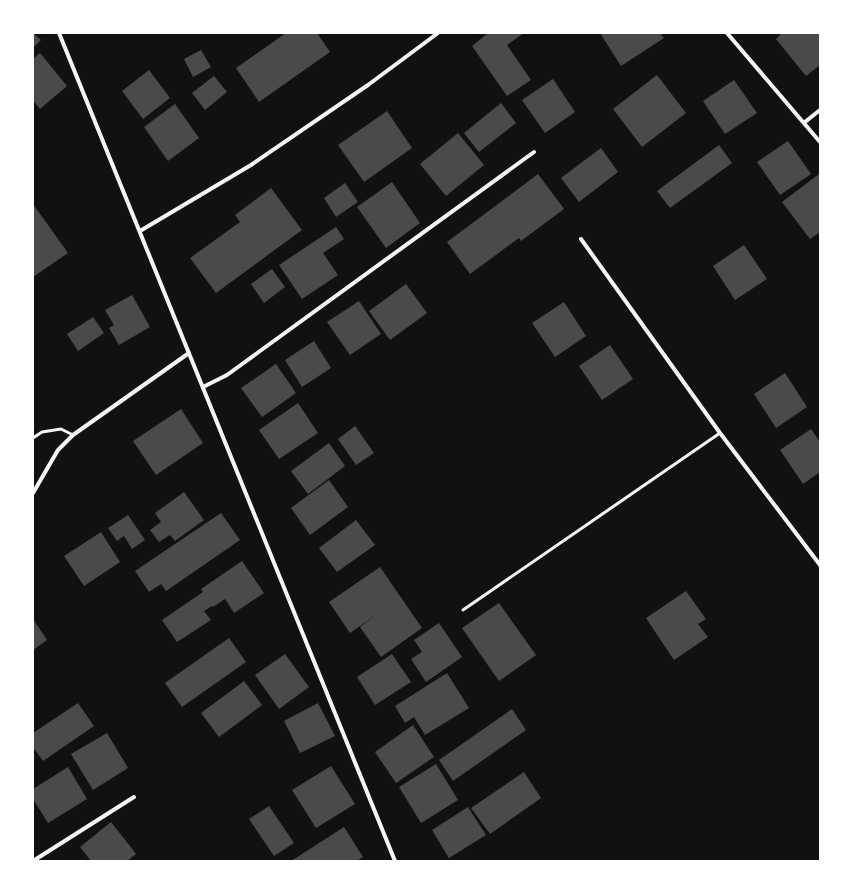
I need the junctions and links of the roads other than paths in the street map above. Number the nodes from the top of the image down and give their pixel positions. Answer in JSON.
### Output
{"nodes":[{"id":1,"x":59,"y":33,"type":"edge"},
{"id":2,"x":438,"y":33,"type":"edge"},
{"id":3,"x":727,"y":33,"type":"edge"},
{"id":4,"x":820,"y":110,"type":"edge"},
{"id":5,"x":805,"y":122,"type":"junction"},
{"id":6,"x":820,"y":142,"type":"edge"},
{"id":7,"x":534,"y":152,"type":"dead end"},
{"id":8,"x":140,"y":231,"type":"junction"},
{"id":9,"x":580,"y":239,"type":"dead end"},
{"id":10,"x":189,"y":353,"type":"junction"},
{"id":11,"x":203,"y":387,"type":"junction"},
{"id":12,"x":720,"y":432,"type":"junction"},
{"id":13,"x":73,"y":435,"type":"junction"},
{"id":14,"x":33,"y":438,"type":"edge"},
{"id":15,"x":33,"y":493,"type":"edge"},
{"id":16,"x":820,"y":565,"type":"edge"},
{"id":17,"x":463,"y":610,"type":"dead end"},
{"id":18,"x":134,"y":797,"type":"dead end"},
{"id":19,"x":33,"y":861,"type":"edge"},
{"id":20,"x":395,"y":861,"type":"edge"}],
"edges":[{"from":1,"to":8,"type":"street"},
{"from":2,"to":8,"type":"street"},
{"from":3,"to":5,"type":"street"},
{"from":4,"to":5,"type":"street"},
{"from":5,"to":6,"type":"street"},
{"from":7,"to":11,"type":"street"},
{"from":8,"to":10,"type":"street"},
{"from":9,"to":12,"type":"street"},
{"from":10,"to":11,"type":"street"},
{"from":10,"to":13,"type":"street"},
{"from":11,"to":20,"type":"street"},
{"from":12,"to":16,"type":"street"},
{"from":12,"to":17,"type":"lane"},
{"from":13,"to":14,"type":"lane"},
{"from":13,"to":15,"type":"street"},
{"from":18,"to":19,"type":"street"}]}
